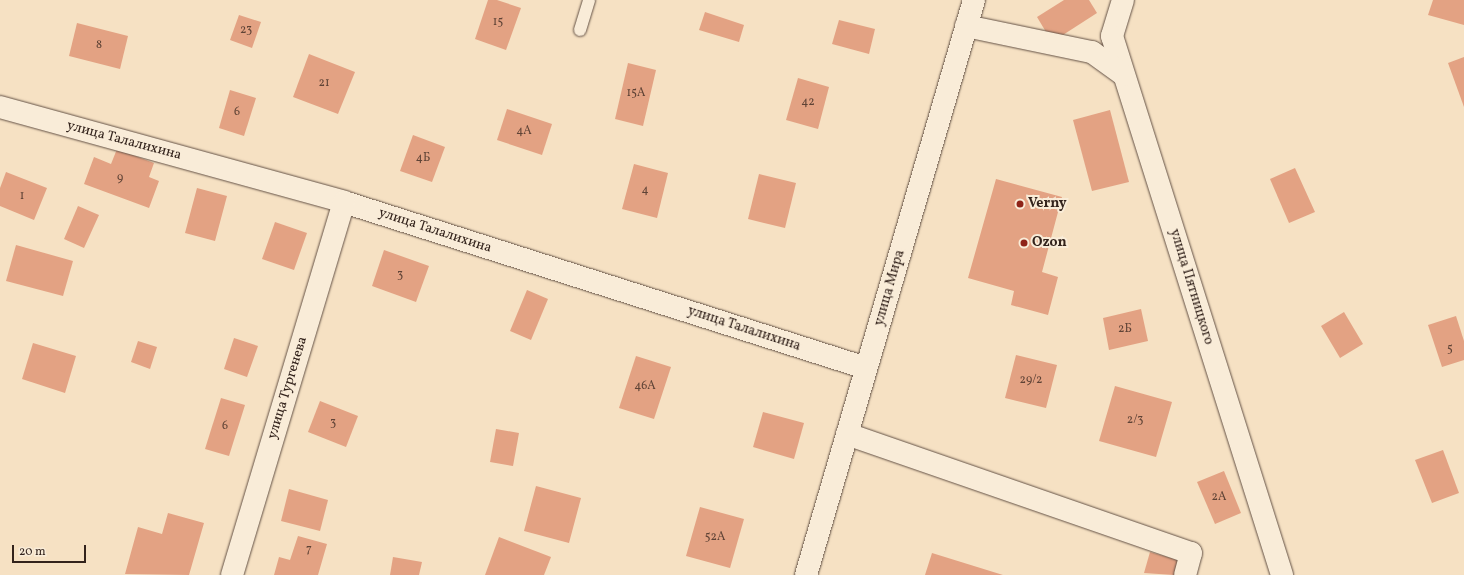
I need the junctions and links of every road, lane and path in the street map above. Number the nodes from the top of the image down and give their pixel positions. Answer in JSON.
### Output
{"nodes":[{"id":1,"x":589,"y":0,"type":"edge"},
{"id":2,"x":974,"y":0,"type":"edge"},
{"id":3,"x":1123,"y":0,"type":"edge"},
{"id":4,"x":966,"y":26,"type":"junction"},
{"id":5,"x":580,"y":30,"type":"dead end"},
{"id":6,"x":1124,"y":75,"type":"junction"},
{"id":7,"x":0,"y":107,"type":"edge"},
{"id":8,"x":344,"y":202,"type":"junction"},
{"id":9,"x":866,"y":368,"type":"junction"},
{"id":10,"x":847,"y":434,"type":"junction"},
{"id":11,"x":232,"y":575,"type":"edge"},
{"id":12,"x":806,"y":575,"type":"edge"},
{"id":13,"x":1185,"y":575,"type":"edge"},
{"id":14,"x":1282,"y":575,"type":"edge"}],
"edges":[{"from":1,"to":5,"type":"lane"},
{"from":2,"to":4,"type":"street","name":"улица Мира"},
{"from":3,"to":6,"type":"street","name":"улица Пятницкого"},
{"from":4,"to":6,"type":"street"},
{"from":4,"to":9,"type":"street","name":"улица Мира"},
{"from":6,"to":14,"type":"street","name":"улица Пятницкого"},
{"from":7,"to":8,"type":"street","name":"улица Талалихина"},
{"from":8,"to":9,"type":"street","name":"улица Талалихина"},
{"from":8,"to":11,"type":"street","name":"улица Тургенева"},
{"from":9,"to":10,"type":"street","name":"улица Мира"},
{"from":10,"to":12,"type":"street","name":"улица Мира"},
{"from":10,"to":13,"type":"street"}]}
